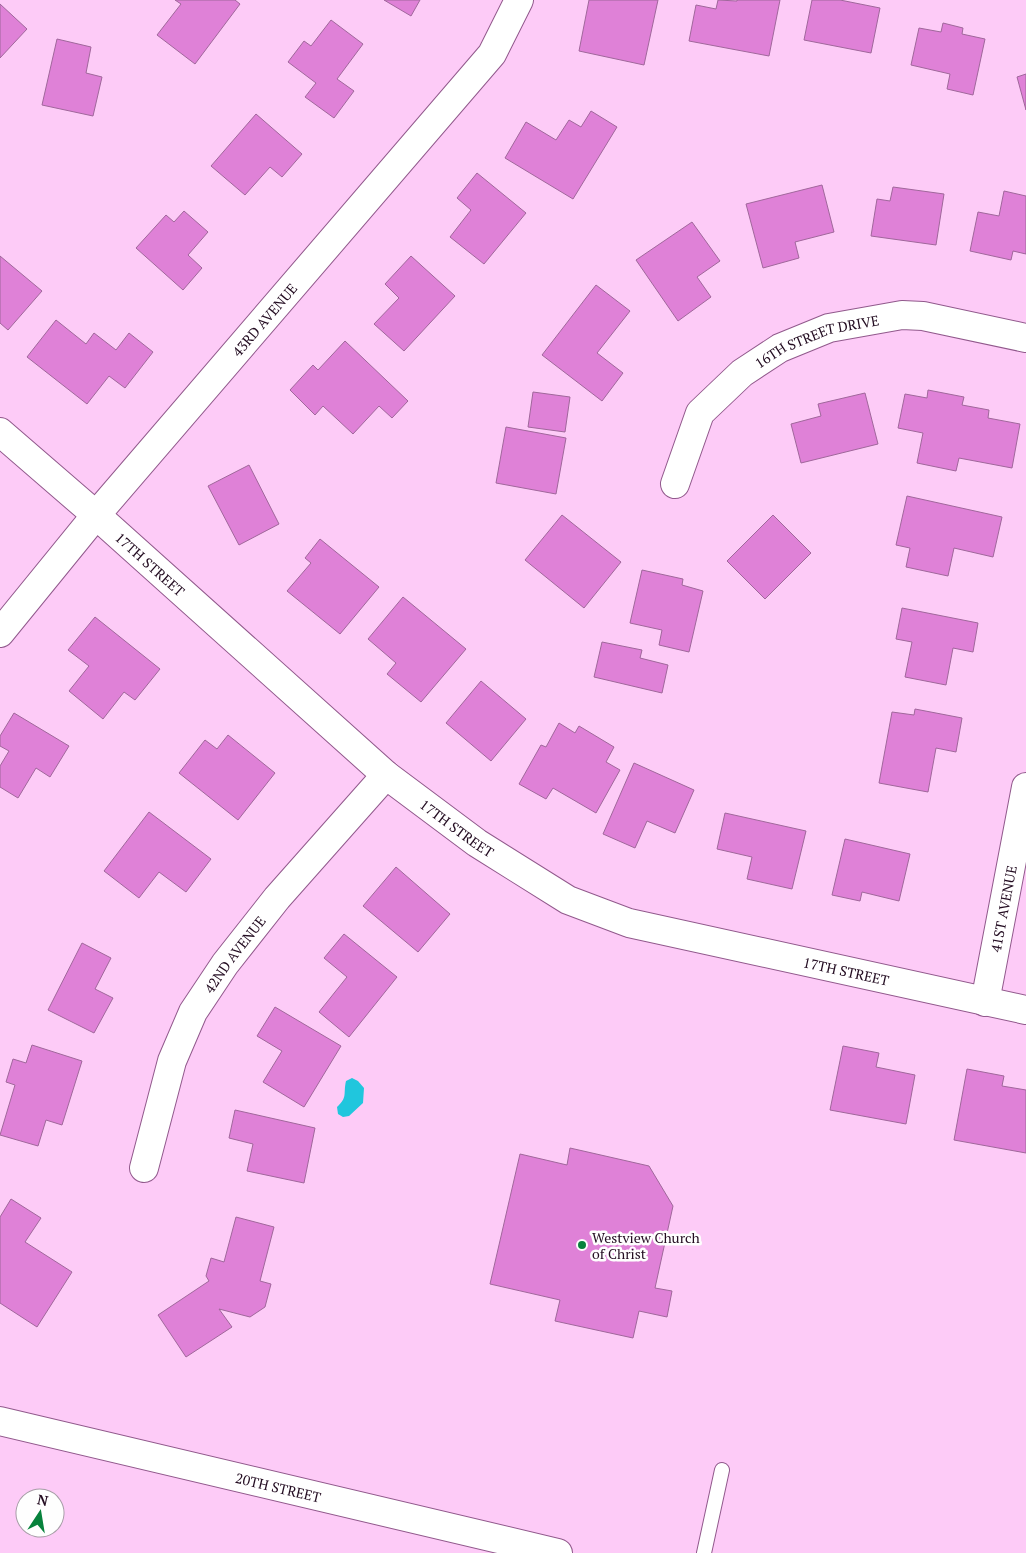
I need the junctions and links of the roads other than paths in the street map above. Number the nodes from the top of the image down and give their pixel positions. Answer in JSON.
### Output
{"nodes":[{"id":1,"x":518,"y":0,"type":"edge"},
{"id":2,"x":1026,"y":338,"type":"edge"},
{"id":3,"x":0,"y":432,"type":"edge"},
{"id":4,"x":674,"y":484,"type":"dead end"},
{"id":5,"x":96,"y":515,"type":"junction"},
{"id":6,"x":0,"y":633,"type":"edge"},
{"id":7,"x":386,"y":775,"type":"junction"},
{"id":8,"x":1026,"y":786,"type":"edge"},
{"id":9,"x":985,"y":1002,"type":"junction"},
{"id":10,"x":1026,"y":1010,"type":"edge"},
{"id":11,"x":144,"y":1168,"type":"dead end"},
{"id":12,"x":0,"y":1421,"type":"edge"},
{"id":13,"x":722,"y":1470,"type":"dead end"},
{"id":14,"x":558,"y":1553,"type":"edge"},
{"id":15,"x":704,"y":1553,"type":"edge"}],
"edges":[{"from":1,"to":5,"type":"street","name":"43RD AVENUE"},
{"from":2,"to":4,"type":"street","name":"16TH STREET DRIVE"},
{"from":3,"to":5,"type":"street","name":"17TH STREET"},
{"from":5,"to":6,"type":"street","name":"43RD AVENUE"},
{"from":5,"to":7,"type":"street","name":"17TH STREET"},
{"from":7,"to":9,"type":"street","name":"17TH STREET"},
{"from":7,"to":11,"type":"street","name":"42ND AVENUE"},
{"from":8,"to":9,"type":"street","name":"41ST AVENUE"},
{"from":9,"to":10,"type":"street","name":"17TH STREET"},
{"from":12,"to":14,"type":"street","name":"20TH STREET"},
{"from":13,"to":15,"type":"lane"}]}
